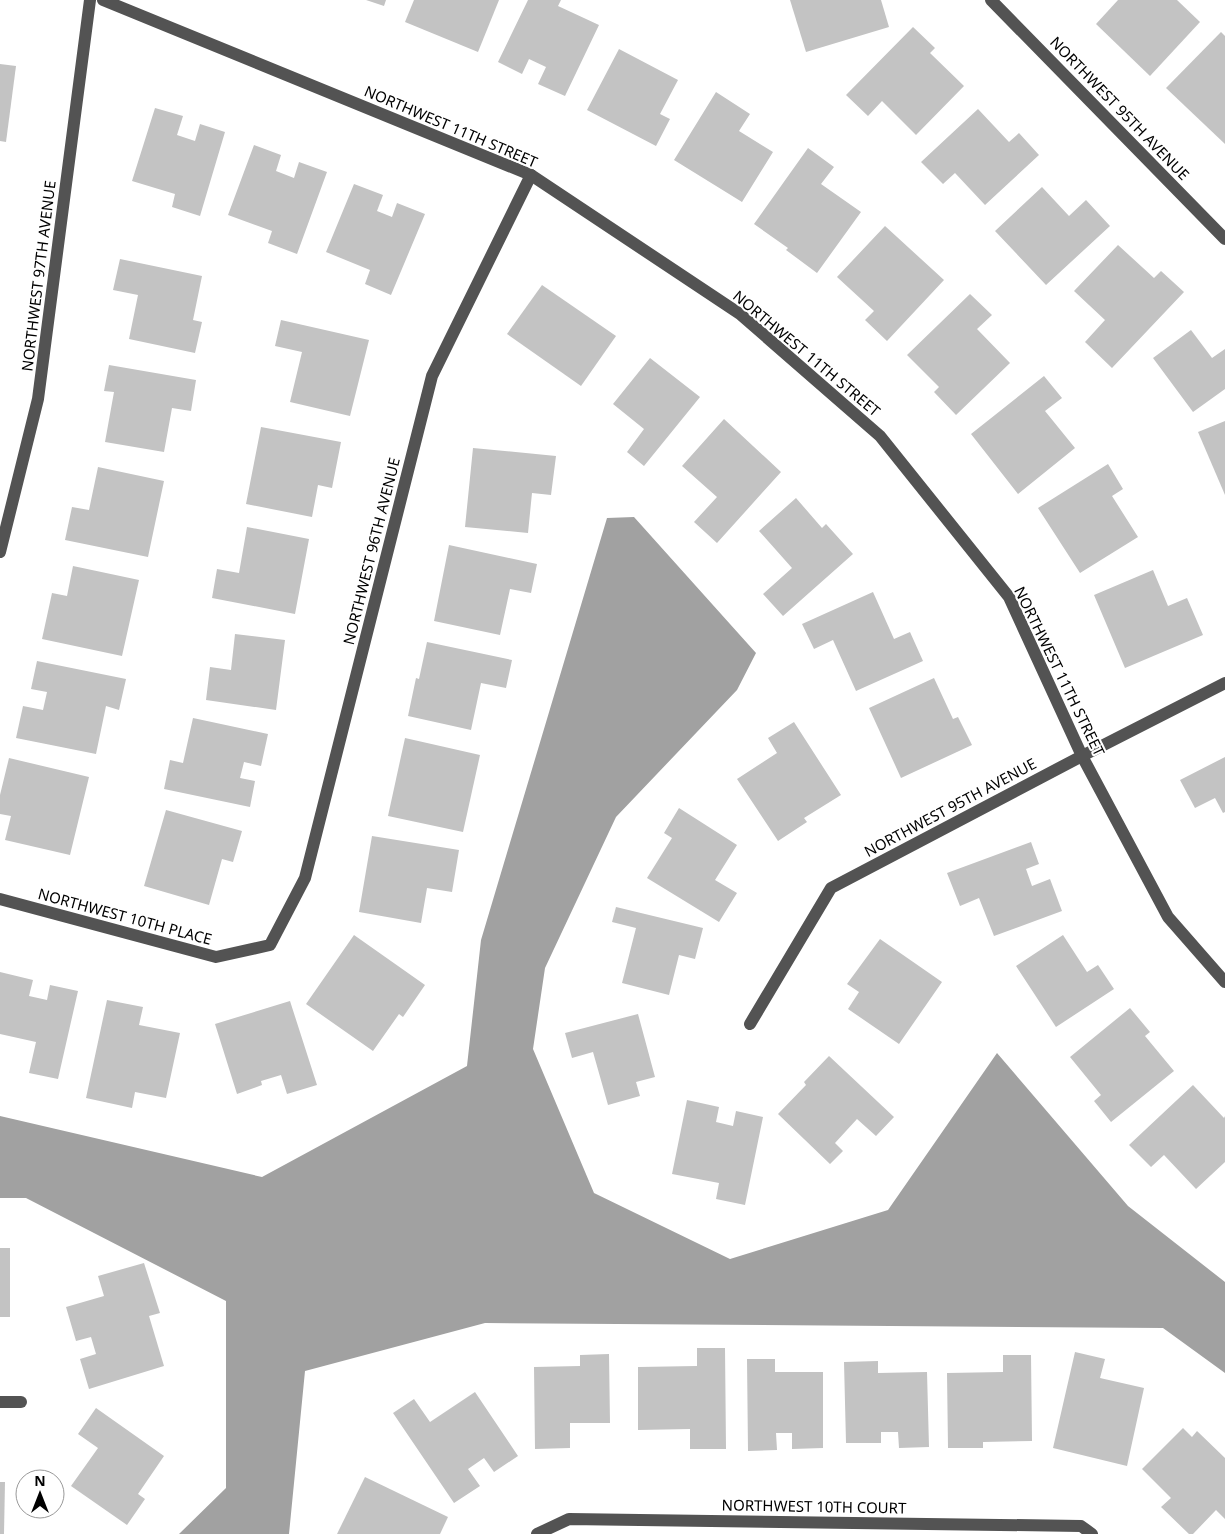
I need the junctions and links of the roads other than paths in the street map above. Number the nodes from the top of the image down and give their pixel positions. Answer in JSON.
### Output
{"nodes":[{"id":1,"x":90,"y":0,"type":"edge"},
{"id":2,"x":102,"y":0,"type":"edge"},
{"id":3,"x":991,"y":0,"type":"edge"},
{"id":4,"x":531,"y":175,"type":"junction"},
{"id":5,"x":1225,"y":239,"type":"edge"},
{"id":6,"x":0,"y":552,"type":"edge"},
{"id":7,"x":1225,"y":683,"type":"edge"},
{"id":8,"x":1082,"y":756,"type":"junction"},
{"id":9,"x":0,"y":899,"type":"edge"},
{"id":10,"x":270,"y":945,"type":"joint"},
{"id":11,"x":1225,"y":982,"type":"edge"},
{"id":12,"x":750,"y":1024,"type":"dead end"},
{"id":13,"x":0,"y":1402,"type":"edge"},
{"id":14,"x":21,"y":1402,"type":"dead end"},
{"id":15,"x":537,"y":1534,"type":"edge"},
{"id":16,"x":1092,"y":1534,"type":"edge"}],
"edges":[{"from":1,"to":6,"type":"street","name":"NORTHWEST 97TH AVENUE"},
{"from":2,"to":4,"type":"street","name":"NORTHWEST 11TH STREET"},
{"from":3,"to":5,"type":"street","name":"NORTHWEST 95TH AVENUE"},
{"from":4,"to":8,"type":"street","name":"NORTHWEST 11TH STREET"},
{"from":4,"to":10,"type":"street","name":"NORTHWEST 96TH AVENUE"},
{"from":7,"to":8,"type":"street","name":"NORTHWEST 95TH AVENUE"},
{"from":8,"to":11,"type":"street","name":"NORTHWEST 11TH STREET"},
{"from":8,"to":12,"type":"street","name":"NORTHWEST 95TH AVENUE"},
{"from":9,"to":10,"type":"street","name":"NORTHWEST 10TH PLACE"},
{"from":13,"to":14,"type":"street"},
{"from":15,"to":16,"type":"street","name":"NORTHWEST 10TH COURT"}]}
